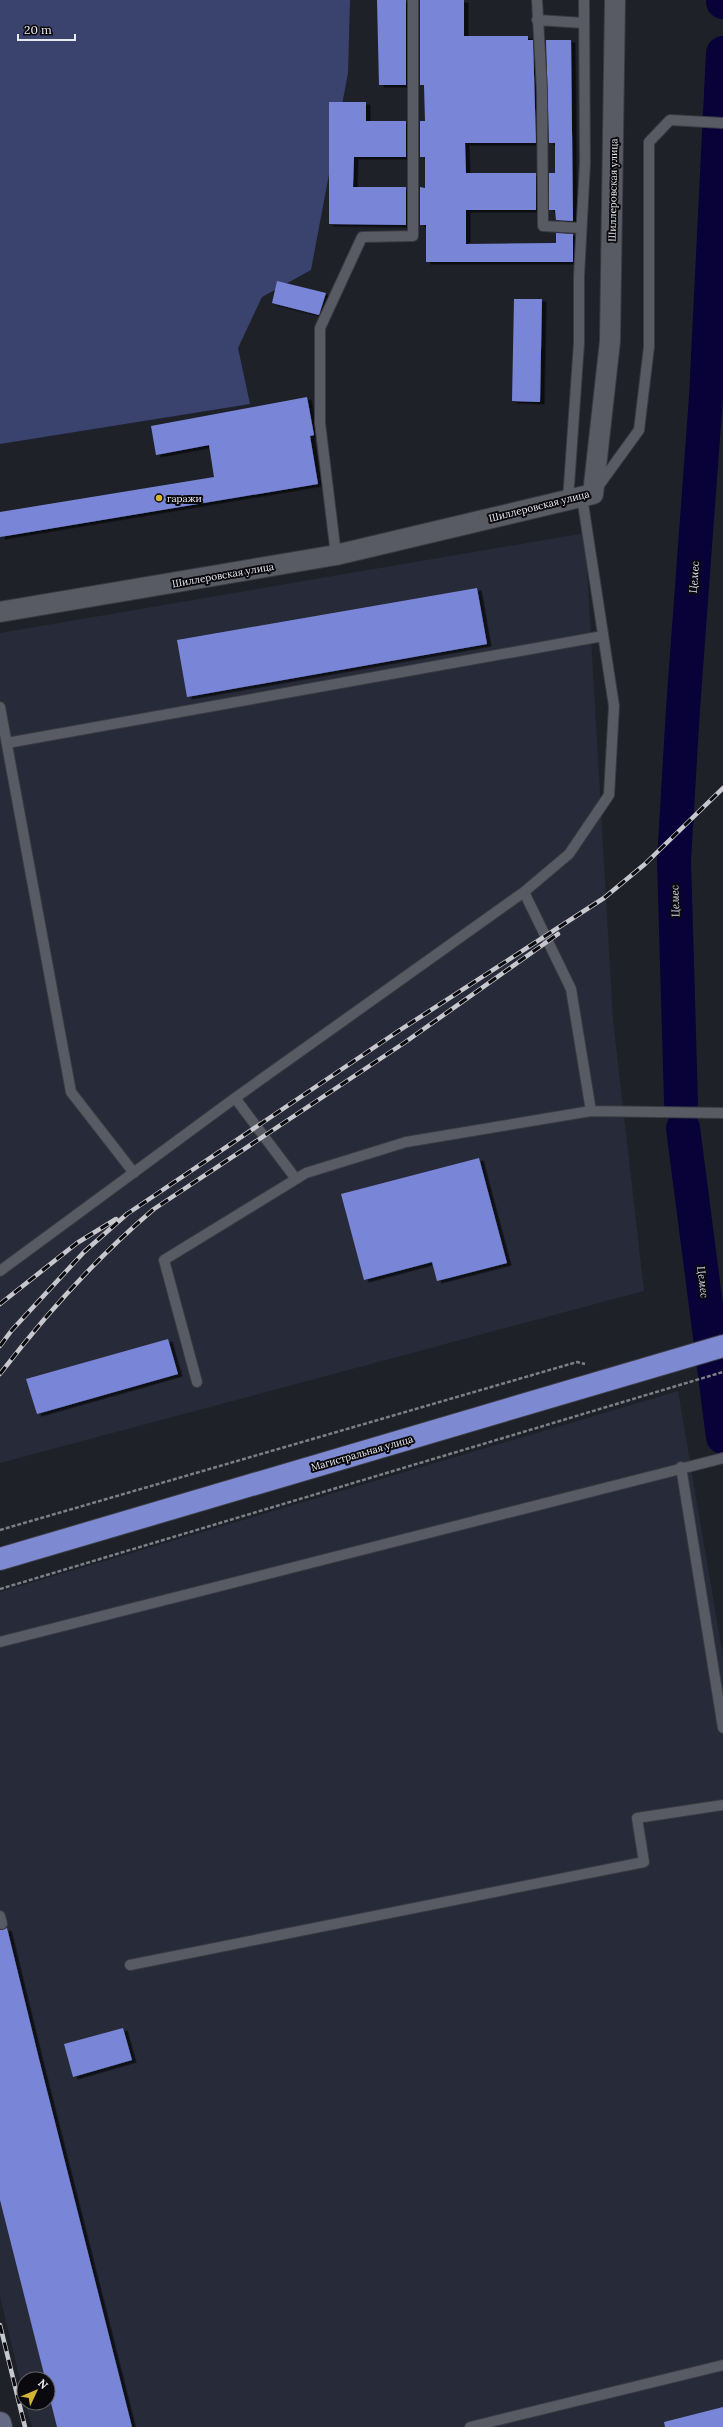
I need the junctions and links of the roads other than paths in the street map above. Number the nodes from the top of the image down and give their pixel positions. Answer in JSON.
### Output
{"nodes":[{"id":1,"x":413,"y":0,"type":"edge"},
{"id":2,"x":537,"y":0,"type":"edge"},
{"id":3,"x":584,"y":0,"type":"edge"},
{"id":4,"x":615,"y":0,"type":"edge"},
{"id":5,"x":537,"y":20,"type":"junction"},
{"id":6,"x":584,"y":23,"type":"junction"},
{"id":7,"x":723,"y":123,"type":"edge"},
{"id":8,"x":581,"y":228,"type":"junction"},
{"id":9,"x":581,"y":497,"type":"junction"},
{"id":10,"x":336,"y":555,"type":"junction"},
{"id":11,"x":0,"y":612,"type":"edge"},
{"id":12,"x":603,"y":636,"type":"junction"},
{"id":13,"x":0,"y":707,"type":"edge"},
{"id":14,"x":7,"y":743,"type":"junction"},
{"id":15,"x":524,"y":892,"type":"junction"},
{"id":16,"x":235,"y":1098,"type":"junction"},
{"id":17,"x":591,"y":1111,"type":"junction"},
{"id":18,"x":723,"y":1113,"type":"edge"},
{"id":19,"x":134,"y":1172,"type":"junction"},
{"id":20,"x":296,"y":1179,"type":"junction"},
{"id":21,"x":0,"y":1271,"type":"edge"},
{"id":22,"x":723,"y":1346,"type":"edge"},
{"id":23,"x":197,"y":1382,"type":"dead end"},
{"id":24,"x":723,"y":1458,"type":"edge"},
{"id":25,"x":681,"y":1467,"type":"junction"},
{"id":26,"x":0,"y":1559,"type":"edge"},
{"id":27,"x":0,"y":1642,"type":"edge"},
{"id":28,"x":723,"y":1728,"type":"edge"},
{"id":29,"x":723,"y":1805,"type":"edge"},
{"id":30,"x":130,"y":1965,"type":"dead end"},
{"id":31,"x":723,"y":2365,"type":"edge"},
{"id":32,"x":0,"y":2423,"type":"edge"},
{"id":33,"x":1,"y":2427,"type":"edge"},
{"id":34,"x":470,"y":2427,"type":"edge"}],
"edges":[{"from":1,"to":10,"type":"lane"},
{"from":2,"to":5,"type":"lane"},
{"from":3,"to":6,"type":"lane"},
{"from":4,"to":9,"type":"street","name":"Шиллеровская улица"},
{"from":5,"to":6,"type":"lane"},
{"from":5,"to":8,"type":"lane"},
{"from":6,"to":8,"type":"lane"},
{"from":7,"to":9,"type":"lane"},
{"from":8,"to":9,"type":"lane"},
{"from":9,"to":10,"type":"street","name":"Шиллеровская улица"},
{"from":9,"to":12,"type":"lane"},
{"from":10,"to":11,"type":"street","name":"Шиллеровская улица"},
{"from":12,"to":14,"type":"lane"},
{"from":12,"to":15,"type":"lane"},
{"from":13,"to":14,"type":"lane"},
{"from":14,"to":19,"type":"lane"},
{"from":15,"to":16,"type":"lane"},
{"from":15,"to":17,"type":"lane"},
{"from":16,"to":19,"type":"lane"},
{"from":16,"to":20,"type":"lane"},
{"from":17,"to":18,"type":"lane"},
{"from":17,"to":20,"type":"lane"},
{"from":19,"to":21,"type":"lane"},
{"from":20,"to":23,"type":"lane"},
{"from":22,"to":26,"type":"highway","name":"Магистральная улица"},
{"from":24,"to":25,"type":"lane"},
{"from":25,"to":27,"type":"lane"},
{"from":25,"to":28,"type":"lane"},
{"from":29,"to":30,"type":"lane"},
{"from":31,"to":34,"type":"lane"},
{"from":32,"to":33,"type":"street"}]}
